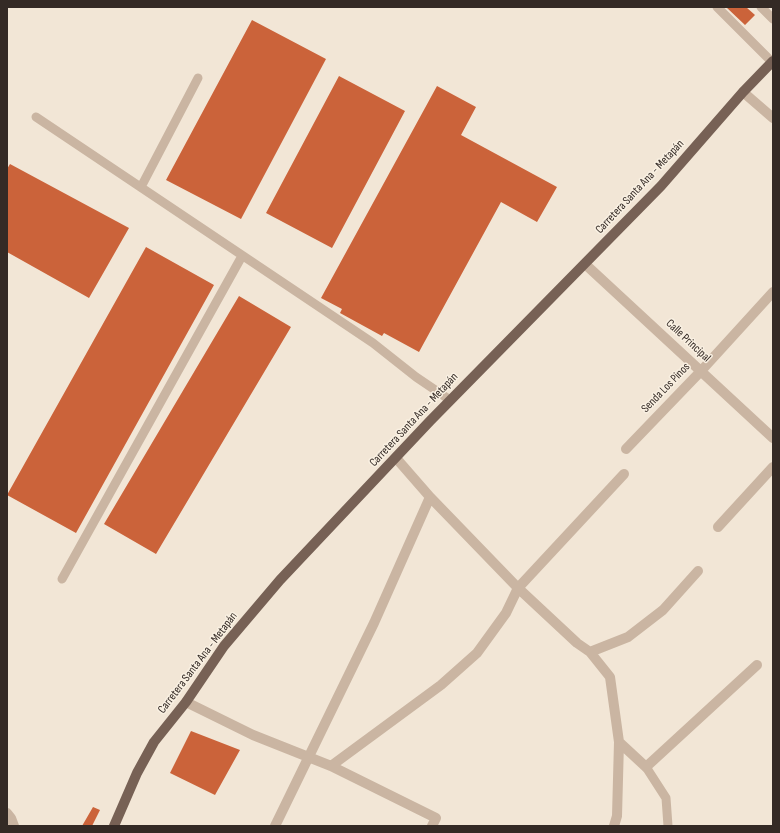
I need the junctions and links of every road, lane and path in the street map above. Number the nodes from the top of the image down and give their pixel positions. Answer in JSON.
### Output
{"nodes":[{"id":1,"x":717,"y":7,"type":"edge"},
{"id":2,"x":761,"y":7,"type":"edge"},
{"id":3,"x":773,"y":19,"type":"edge"},
{"id":4,"x":773,"y":62,"type":"edge"},
{"id":5,"x":198,"y":78,"type":"dead end"},
{"id":6,"x":743,"y":92,"type":"junction"},
{"id":7,"x":36,"y":117,"type":"dead end"},
{"id":8,"x":773,"y":118,"type":"edge"},
{"id":9,"x":141,"y":188,"type":"junction"},
{"id":10,"x":242,"y":256,"type":"junction"},
{"id":11,"x":585,"y":264,"type":"junction"},
{"id":12,"x":773,"y":292,"type":"edge"},
{"id":13,"x":701,"y":371,"type":"junction"},
{"id":14,"x":450,"y":400,"type":"junction"},
{"id":15,"x":773,"y":438,"type":"edge"},
{"id":16,"x":626,"y":448,"type":"dead end"},
{"id":17,"x":396,"y":458,"type":"junction"},
{"id":18,"x":773,"y":467,"type":"edge"},
{"id":19,"x":624,"y":474,"type":"dead end"},
{"id":20,"x":430,"y":497,"type":"junction"},
{"id":21,"x":718,"y":527,"type":"dead end"},
{"id":22,"x":698,"y":571,"type":"dead end"},
{"id":23,"x":62,"y":579,"type":"dead end"},
{"id":24,"x":518,"y":588,"type":"junction"},
{"id":25,"x":590,"y":652,"type":"junction"},
{"id":26,"x":757,"y":665,"type":"dead end"},
{"id":27,"x":186,"y":702,"type":"junction"},
{"id":28,"x":619,"y":742,"type":"junction"},
{"id":29,"x":307,"y":758,"type":"junction"},
{"id":30,"x":331,"y":766,"type":"junction"},
{"id":31,"x":646,"y":767,"type":"junction"},
{"id":32,"x":7,"y":813,"type":"edge"},
{"id":33,"x":14,"y":826,"type":"edge"},
{"id":34,"x":114,"y":826,"type":"edge"},
{"id":35,"x":275,"y":826,"type":"edge"},
{"id":36,"x":432,"y":826,"type":"edge"},
{"id":37,"x":614,"y":826,"type":"edge"},
{"id":38,"x":668,"y":826,"type":"edge"}],
"edges":[{"from":1,"to":4,"type":"lane"},
{"from":2,"to":3,"type":"lane"},
{"from":4,"to":6,"type":"main road","name":"Carretera Santa Ana - Metapán"},
{"from":5,"to":9,"type":"lane"},
{"from":6,"to":8,"type":"street"},
{"from":6,"to":11,"type":"main road","name":"Carretera Santa Ana - Metapán"},
{"from":7,"to":9,"type":"lane"},
{"from":9,"to":10,"type":"lane"},
{"from":10,"to":14,"type":"lane"},
{"from":10,"to":23,"type":"lane"},
{"from":11,"to":13,"type":"street","name":"Calle Principal"},
{"from":11,"to":14,"type":"main road","name":"Carretera Santa Ana - Metapán"},
{"from":12,"to":13,"type":"street","name":"Senda Los Pinos"},
{"from":13,"to":15,"type":"street","name":"Calle Principal"},
{"from":13,"to":16,"type":"street","name":"Senda Los Pinos"},
{"from":14,"to":17,"type":"main road","name":"Carretera Santa Ana - Metapán"},
{"from":17,"to":20,"type":"street"},
{"from":17,"to":27,"type":"main road","name":"Carretera Santa Ana - Metapán"},
{"from":18,"to":21,"type":"street"},
{"from":19,"to":24,"type":"street"},
{"from":20,"to":24,"type":"street"},
{"from":20,"to":29,"type":"street"},
{"from":22,"to":25,"type":"street"},
{"from":24,"to":25,"type":"street"},
{"from":24,"to":30,"type":"street"},
{"from":25,"to":28,"type":"street"},
{"from":26,"to":31,"type":"street"},
{"from":27,"to":29,"type":"street"},
{"from":27,"to":34,"type":"main road","name":"Carretera Santa Ana - Metapán"},
{"from":28,"to":31,"type":"street"},
{"from":28,"to":37,"type":"street"},
{"from":29,"to":30,"type":"street"},
{"from":29,"to":35,"type":"street"},
{"from":30,"to":36,"type":"street"},
{"from":31,"to":38,"type":"lane"},
{"from":32,"to":33,"type":"street"}]}
